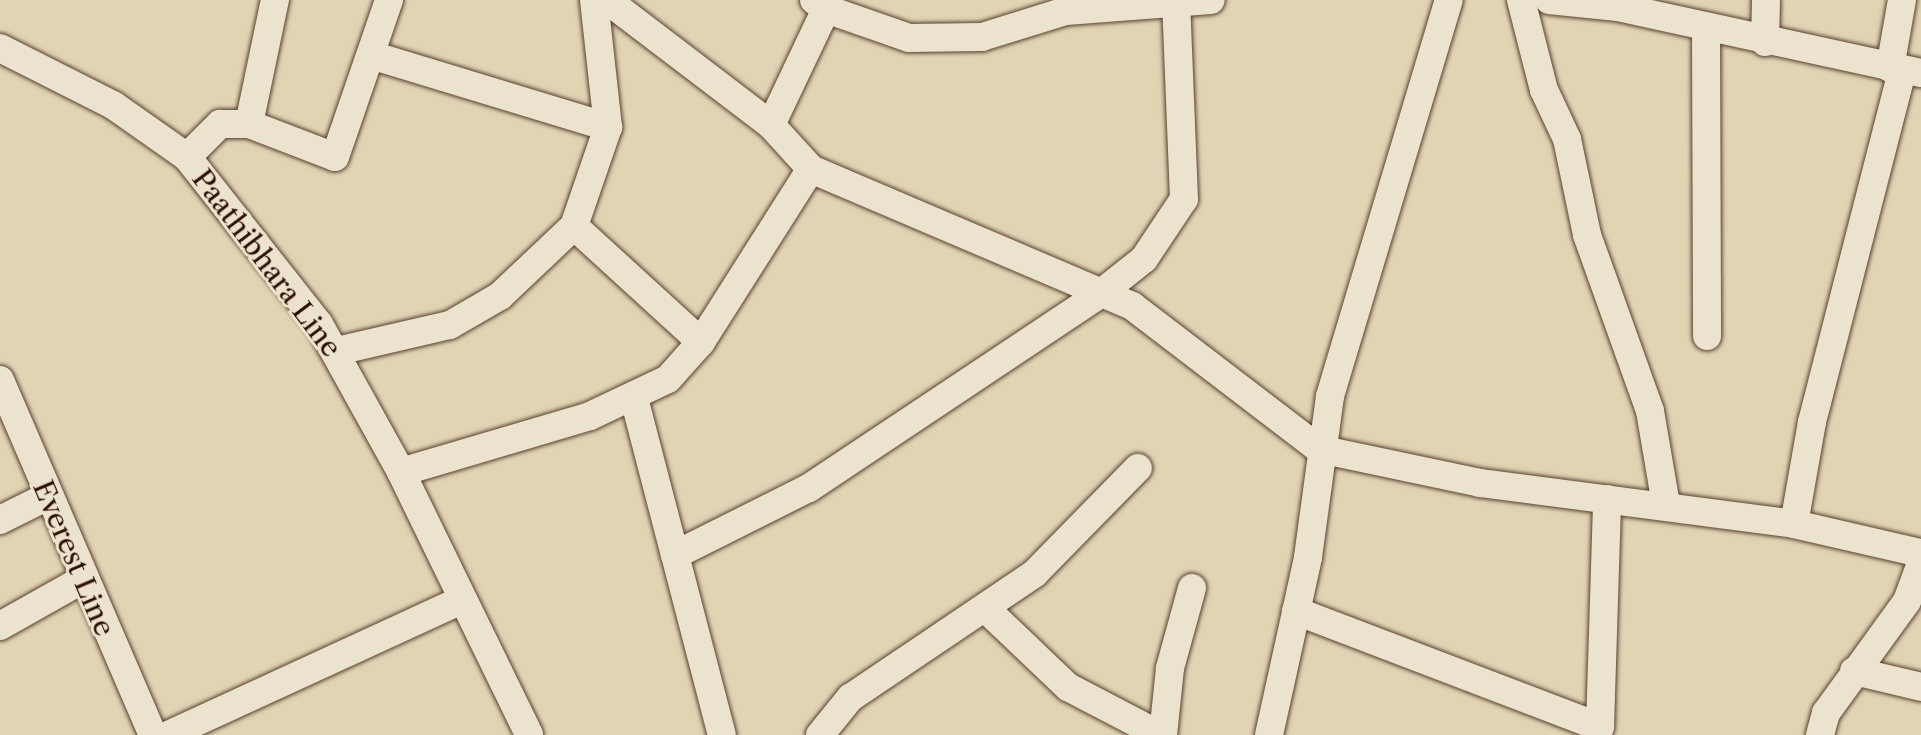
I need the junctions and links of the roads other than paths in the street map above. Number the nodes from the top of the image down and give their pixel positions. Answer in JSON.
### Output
{"nodes":[{"id":1,"x":275,"y":0,"type":"edge"},
{"id":2,"x":389,"y":0,"type":"edge"},
{"id":3,"x":594,"y":0,"type":"edge"},
{"id":4,"x":607,"y":0,"type":"edge"},
{"id":5,"x":1211,"y":0,"type":"edge"},
{"id":6,"x":1449,"y":0,"type":"edge"},
{"id":7,"x":1521,"y":0,"type":"edge"},
{"id":8,"x":1549,"y":0,"type":"edge"},
{"id":9,"x":1766,"y":0,"type":"edge"},
{"id":10,"x":1902,"y":0,"type":"edge"},
{"id":11,"x":1176,"y":2,"type":"edge"},
{"id":12,"x":820,"y":4,"type":"edge"},
{"id":13,"x":1706,"y":29,"type":"junction"},
{"id":14,"x":1765,"y":42,"type":"junction"},
{"id":15,"x":0,"y":48,"type":"edge"},
{"id":16,"x":371,"y":55,"type":"junction"},
{"id":17,"x":1904,"y":71,"type":"edge"},
{"id":18,"x":249,"y":124,"type":"junction"},
{"id":19,"x":771,"y":125,"type":"junction"},
{"id":20,"x":608,"y":127,"type":"junction"},
{"id":21,"x":187,"y":157,"type":"junction"},
{"id":22,"x":811,"y":169,"type":"junction"},
{"id":23,"x":574,"y":226,"type":"junction"},
{"id":24,"x":1100,"y":294,"type":"junction"},
{"id":25,"x":1707,"y":336,"type":"dead end"},
{"id":26,"x":701,"y":342,"type":"junction"},
{"id":27,"x":337,"y":351,"type":"junction"},
{"id":28,"x":0,"y":380,"type":"edge"},
{"id":29,"x":634,"y":398,"type":"junction"},
{"id":30,"x":1319,"y":449,"type":"junction"},
{"id":31,"x":1138,"y":468,"type":"dead end"},
{"id":32,"x":401,"y":472,"type":"junction"},
{"id":33,"x":46,"y":497,"type":"junction"},
{"id":34,"x":1607,"y":499,"type":"junction"},
{"id":35,"x":1666,"y":505,"type":"junction"},
{"id":36,"x":0,"y":520,"type":"edge"},
{"id":37,"x":1794,"y":524,"type":"junction"},
{"id":38,"x":1921,"y":553,"type":"edge"},
{"id":39,"x":675,"y":555,"type":"junction"},
{"id":40,"x":1921,"y":563,"type":"edge"},
{"id":41,"x":80,"y":581,"type":"junction"},
{"id":42,"x":1192,"y":588,"type":"dead end"},
{"id":43,"x":459,"y":601,"type":"junction"},
{"id":44,"x":985,"y":608,"type":"junction"},
{"id":45,"x":1296,"y":611,"type":"junction"},
{"id":46,"x":0,"y":626,"type":"edge"},
{"id":47,"x":1854,"y":671,"type":"junction"},
{"id":48,"x":1921,"y":687,"type":"edge"},
{"id":49,"x":1599,"y":731,"type":"edge"},
{"id":50,"x":153,"y":735,"type":"edge"},
{"id":51,"x":168,"y":735,"type":"edge"},
{"id":52,"x":529,"y":735,"type":"edge"},
{"id":53,"x":722,"y":735,"type":"edge"},
{"id":54,"x":820,"y":735,"type":"edge"},
{"id":55,"x":1162,"y":735,"type":"edge"},
{"id":56,"x":1269,"y":735,"type":"edge"},
{"id":57,"x":1820,"y":735,"type":"edge"}],
"edges":[{"from":1,"to":18,"type":"street"},
{"from":2,"to":16,"type":"street"},
{"from":3,"to":20,"type":"street"},
{"from":4,"to":19,"type":"street"},
{"from":5,"to":11,"type":"street"},
{"from":6,"to":30,"type":"street"},
{"from":7,"to":35,"type":"street"},
{"from":8,"to":13,"type":"street"},
{"from":9,"to":14,"type":"street"},
{"from":10,"to":17,"type":"street"},
{"from":11,"to":12,"type":"street"},
{"from":11,"to":24,"type":"street"},
{"from":12,"to":19,"type":"street"},
{"from":13,"to":14,"type":"street"},
{"from":13,"to":25,"type":"street"},
{"from":14,"to":17,"type":"street"},
{"from":15,"to":21,"type":"street","name":"Paathibhara Line"},
{"from":16,"to":18,"type":"street"},
{"from":16,"to":20,"type":"street"},
{"from":17,"to":37,"type":"street"},
{"from":18,"to":21,"type":"street"},
{"from":19,"to":22,"type":"street"},
{"from":20,"to":23,"type":"street"},
{"from":21,"to":27,"type":"street","name":"Paathibhara Line"},
{"from":22,"to":24,"type":"street"},
{"from":22,"to":26,"type":"street"},
{"from":23,"to":26,"type":"street"},
{"from":23,"to":27,"type":"street"},
{"from":24,"to":30,"type":"street"},
{"from":24,"to":39,"type":"street"},
{"from":26,"to":29,"type":"street"},
{"from":27,"to":32,"type":"street","name":"Paathibhara Line"},
{"from":28,"to":33,"type":"street","name":"Everest Line"},
{"from":29,"to":32,"type":"street"},
{"from":29,"to":39,"type":"street"},
{"from":30,"to":34,"type":"street"},
{"from":30,"to":45,"type":"street"},
{"from":31,"to":44,"type":"street"},
{"from":32,"to":43,"type":"street","name":"Paathibhara Line"},
{"from":33,"to":36,"type":"street"},
{"from":33,"to":41,"type":"street","name":"Everest Line"},
{"from":34,"to":35,"type":"street"},
{"from":34,"to":49,"type":"street"},
{"from":35,"to":37,"type":"street"},
{"from":37,"to":38,"type":"street"},
{"from":39,"to":53,"type":"street"},
{"from":40,"to":47,"type":"street"},
{"from":41,"to":46,"type":"street"},
{"from":41,"to":50,"type":"street","name":"Everest Line"},
{"from":42,"to":55,"type":"street"},
{"from":43,"to":51,"type":"street"},
{"from":43,"to":52,"type":"street","name":"Paathibhara Line"},
{"from":44,"to":54,"type":"street"},
{"from":44,"to":55,"type":"street"},
{"from":45,"to":49,"type":"street"},
{"from":45,"to":56,"type":"street"},
{"from":47,"to":48,"type":"street"},
{"from":47,"to":57,"type":"street"}]}
